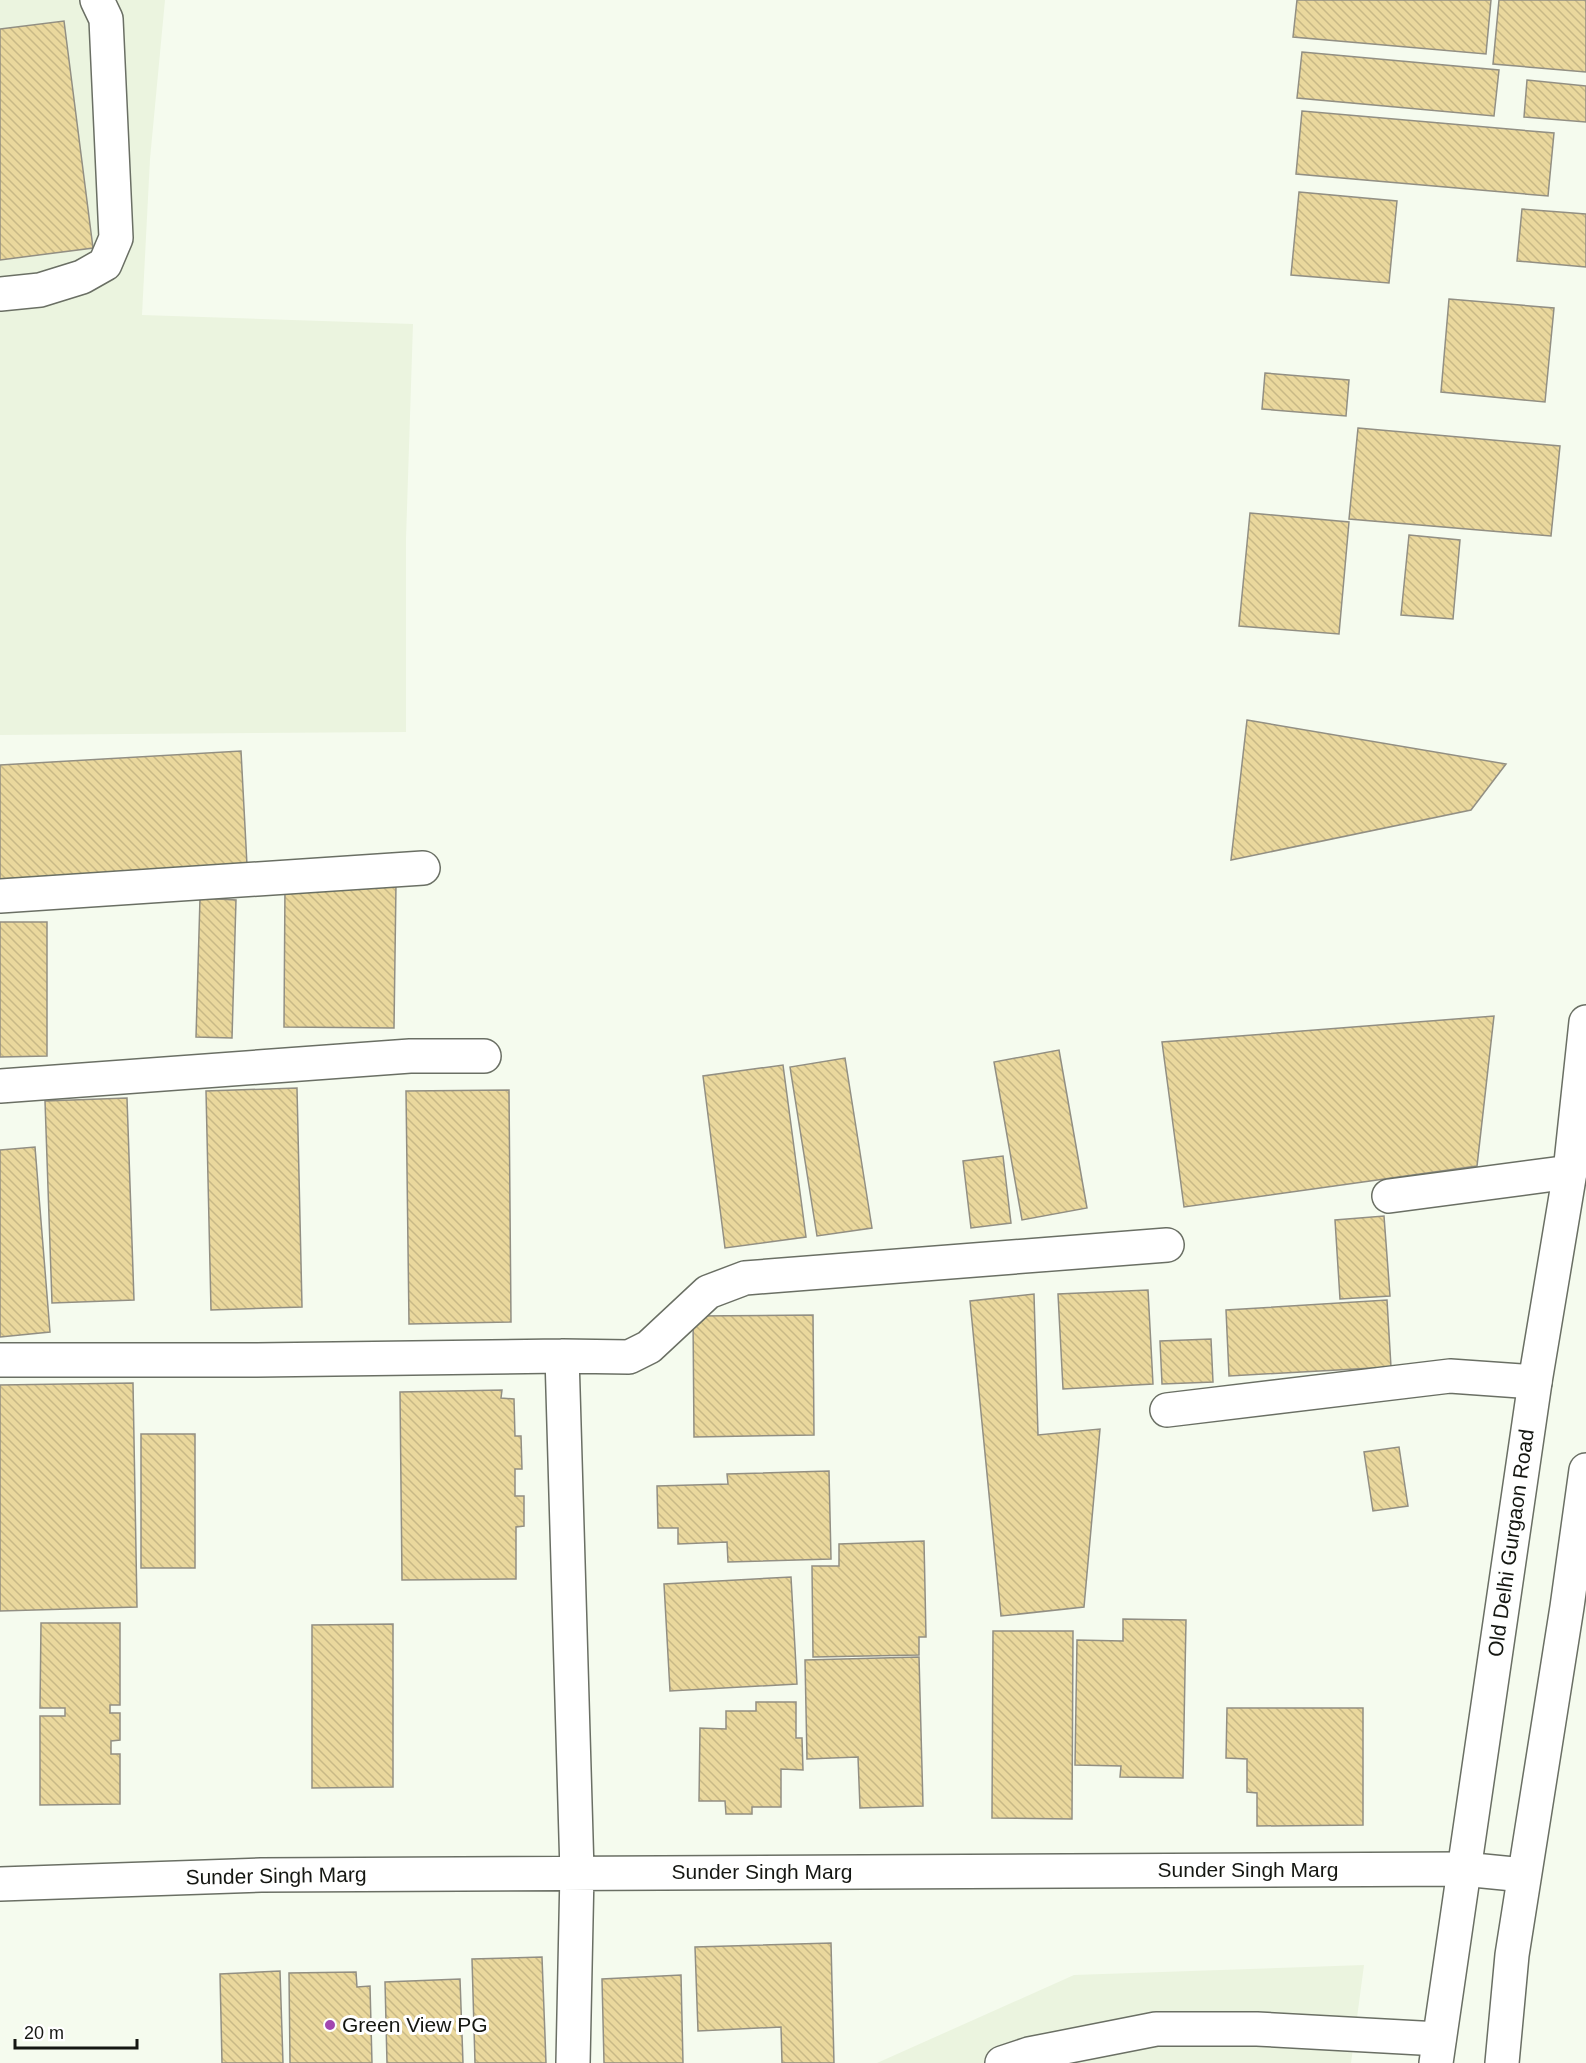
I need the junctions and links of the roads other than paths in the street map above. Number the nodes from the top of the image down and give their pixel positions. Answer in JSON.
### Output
{"nodes":[{"id":1,"x":97,"y":0,"type":"edge"},
{"id":2,"x":0,"y":294,"type":"edge"},
{"id":3,"x":423,"y":868,"type":"dead end"},
{"id":4,"x":0,"y":896,"type":"edge"},
{"id":5,"x":1586,"y":1022,"type":"edge"},
{"id":6,"x":484,"y":1056,"type":"dead end"},
{"id":7,"x":0,"y":1086,"type":"edge"},
{"id":8,"x":1570,"y":1172,"type":"junction"},
{"id":9,"x":1389,"y":1196,"type":"dead end"},
{"id":10,"x":1167,"y":1245,"type":"dead end"},
{"id":11,"x":562,"y":1356,"type":"junction"},
{"id":12,"x":0,"y":1360,"type":"edge"},
{"id":13,"x":1535,"y":1382,"type":"junction"},
{"id":14,"x":1167,"y":1410,"type":"dead end"},
{"id":15,"x":1586,"y":1470,"type":"edge"},
{"id":16,"x":1463,"y":1869,"type":"junction"},
{"id":17,"x":576,"y":1872,"type":"junction"},
{"id":18,"x":1524,"y":1875,"type":"junction"},
{"id":19,"x":0,"y":1884,"type":"edge"},
{"id":20,"x":1438,"y":2051,"type":"edge"},
{"id":21,"x":573,"y":2063,"type":"edge"},
{"id":22,"x":1002,"y":2063,"type":"edge"},
{"id":23,"x":1502,"y":2063,"type":"edge"}],
"edges":[{"from":1,"to":2,"type":"street"},
{"from":3,"to":4,"type":"street"},
{"from":5,"to":8,"type":"street","name":"Old Delhi Gurgaon Road"},
{"from":6,"to":7,"type":"street"},
{"from":8,"to":9,"type":"street"},
{"from":8,"to":13,"type":"street","name":"Old Delhi Gurgaon Road"},
{"from":10,"to":11,"type":"street"},
{"from":11,"to":12,"type":"street"},
{"from":11,"to":17,"type":"street"},
{"from":13,"to":14,"type":"street"},
{"from":13,"to":16,"type":"street","name":"Old Delhi Gurgaon Road"},
{"from":15,"to":18,"type":"street"},
{"from":16,"to":17,"type":"street","name":"Sunder Singh Marg"},
{"from":16,"to":18,"type":"street","name":"Sunder Singh Marg"},
{"from":16,"to":20,"type":"street","name":"Old Delhi Gurgaon Road"},
{"from":17,"to":19,"type":"street","name":"Sunder Singh Marg"},
{"from":17,"to":21,"type":"street"},
{"from":18,"to":23,"type":"street"},
{"from":20,"to":22,"type":"street"}]}
